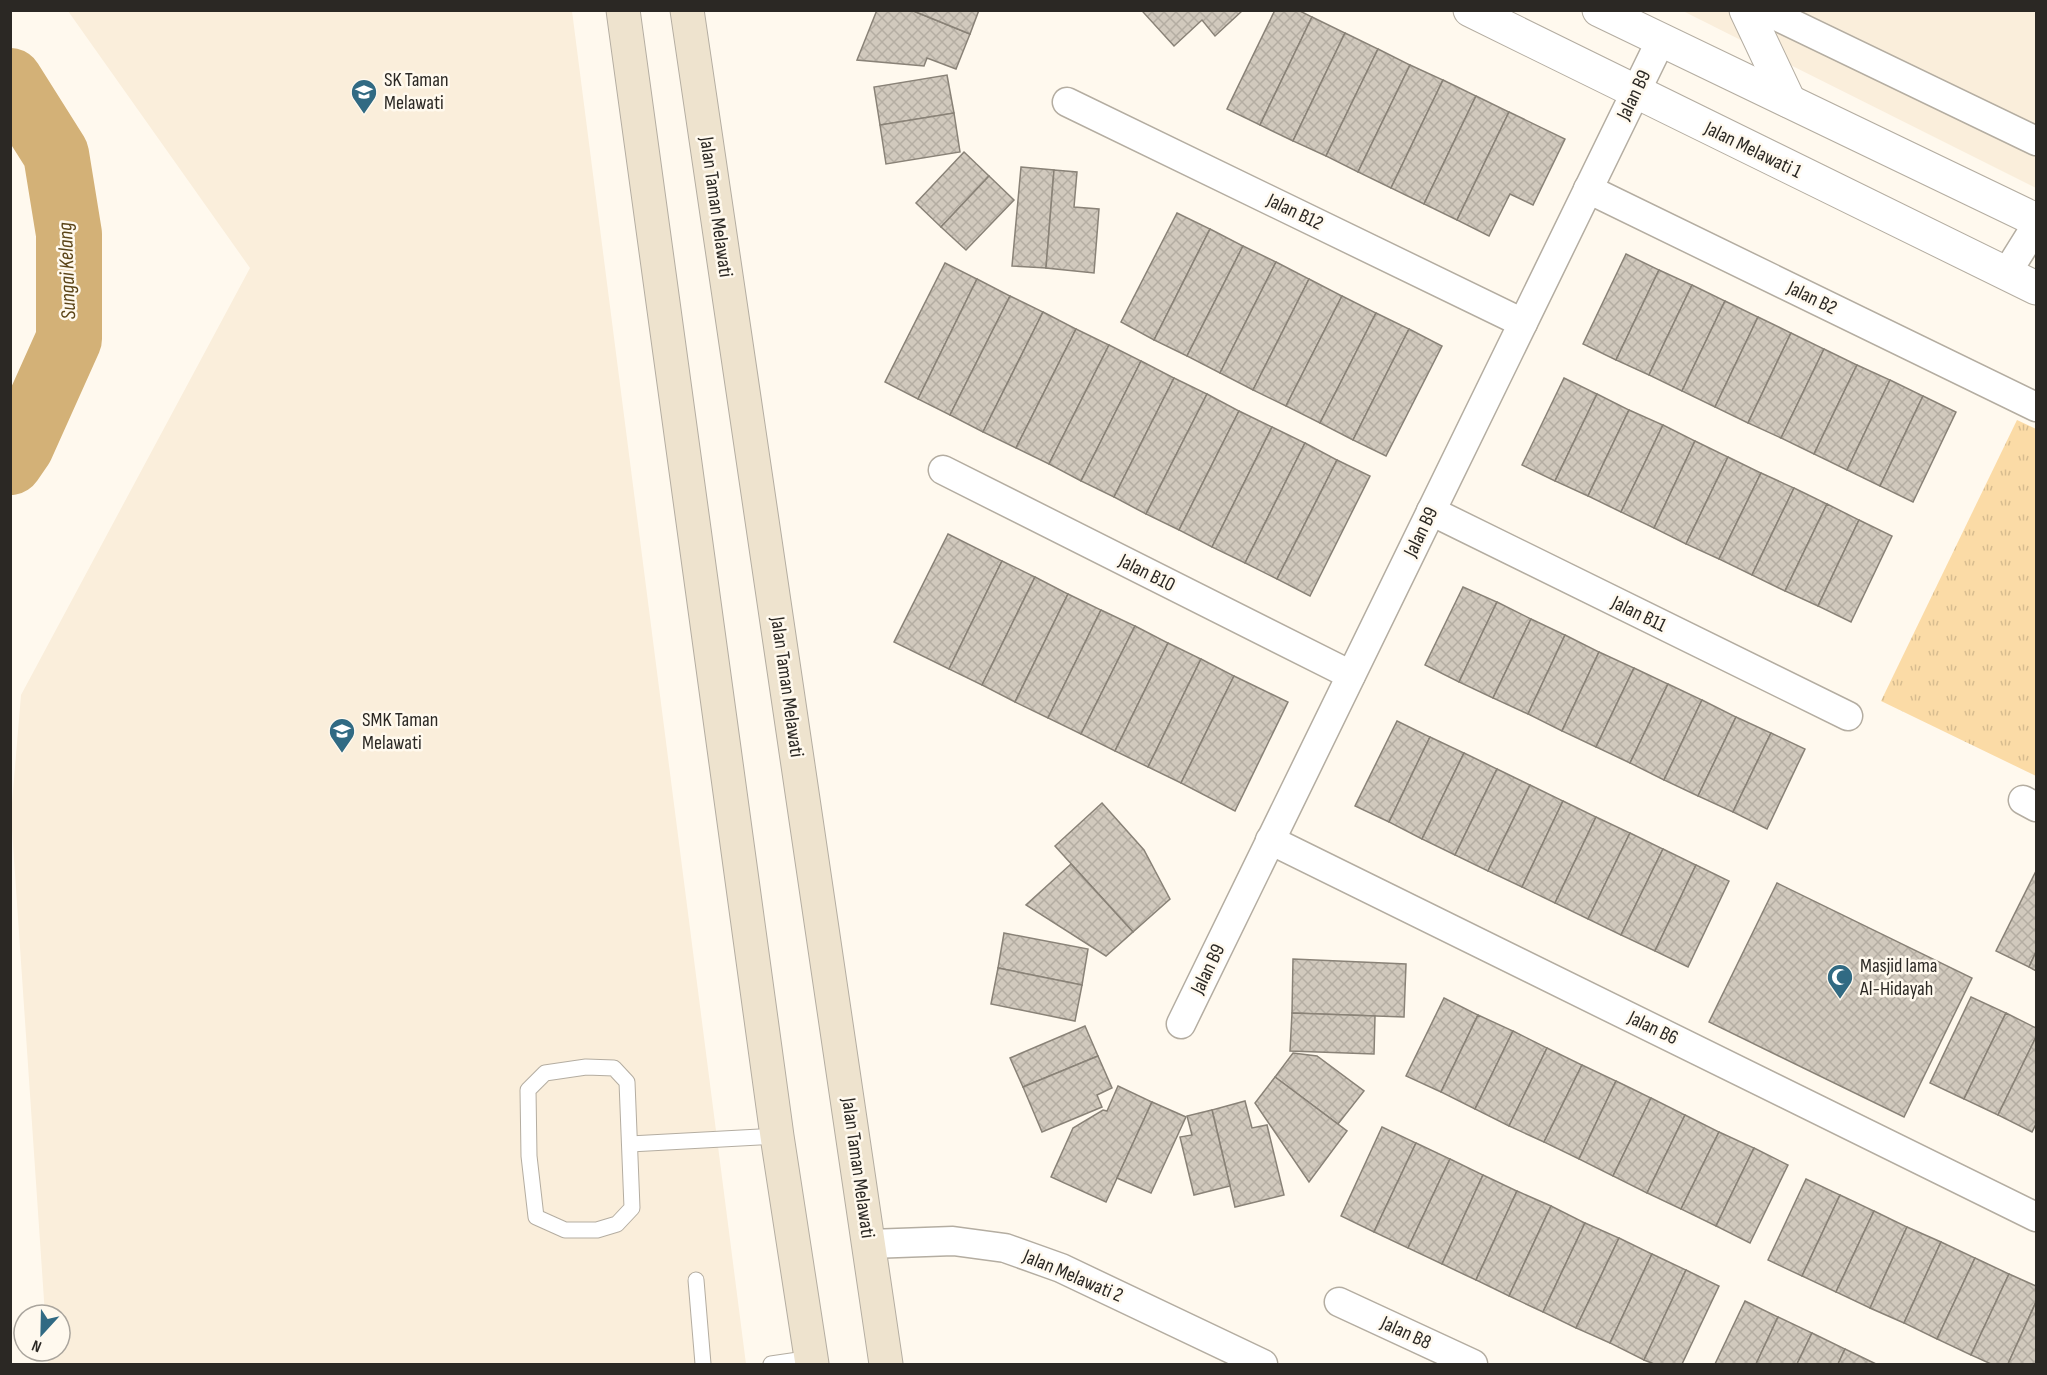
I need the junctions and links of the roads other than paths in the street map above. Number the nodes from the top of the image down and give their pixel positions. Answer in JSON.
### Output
{"nodes":[{"id":1,"x":623,"y":10,"type":"edge"},
{"id":2,"x":687,"y":10,"type":"edge"},
{"id":3,"x":1470,"y":10,"type":"edge"},
{"id":4,"x":1599,"y":10,"type":"edge"},
{"id":5,"x":1746,"y":10,"type":"edge"},
{"id":6,"x":1764,"y":10,"type":"edge"},
{"id":7,"x":1661,"y":40,"type":"junction"},
{"id":8,"x":1635,"y":93,"type":"junction"},
{"id":9,"x":1789,"y":101,"type":"junction"},
{"id":10,"x":1067,"y":102,"type":"dead end"},
{"id":11,"x":2037,"y":141,"type":"edge"},
{"id":12,"x":1588,"y":189,"type":"junction"},
{"id":13,"x":2037,"y":220,"type":"edge"},
{"id":14,"x":2037,"y":226,"type":"edge"},
{"id":15,"x":2006,"y":274,"type":"junction"},
{"id":16,"x":2037,"y":288,"type":"edge"},
{"id":17,"x":1523,"y":323,"type":"junction"},
{"id":18,"x":2037,"y":407,"type":"edge"},
{"id":19,"x":943,"y":470,"type":"dead end"},
{"id":20,"x":1431,"y":511,"type":"junction"},
{"id":21,"x":1351,"y":675,"type":"junction"},
{"id":22,"x":1848,"y":716,"type":"dead end"},
{"id":23,"x":1270,"y":840,"type":"junction"},
{"id":24,"x":1181,"y":1024,"type":"dead end"},
{"id":25,"x":777,"y":1136,"type":"junction"},
{"id":26,"x":630,"y":1144,"type":"junction"},
{"id":27,"x":2037,"y":1216,"type":"edge"},
{"id":28,"x":870,"y":1244,"type":"junction"},
{"id":29,"x":696,"y":1280,"type":"dead end"},
{"id":30,"x":1339,"y":1302,"type":"dead end"},
{"id":31,"x":812,"y":1361,"type":"edge"},
{"id":32,"x":703,"y":1365,"type":"edge"},
{"id":33,"x":771,"y":1365,"type":"edge"},
{"id":34,"x":886,"y":1365,"type":"edge"},
{"id":35,"x":1263,"y":1365,"type":"edge"},
{"id":36,"x":1473,"y":1365,"type":"edge"}],
"edges":[{"from":1,"to":25,"type":"main road"},
{"from":2,"to":28,"type":"main road","name":"Jalan Taman Melawati"},
{"from":3,"to":8,"type":"street","name":"Jalan Melawati 1"},
{"from":4,"to":7,"type":"street"},
{"from":5,"to":9,"type":"street"},
{"from":6,"to":11,"type":"street"},
{"from":7,"to":8,"type":"street","name":"Jalan B9"},
{"from":7,"to":9,"type":"street"},
{"from":8,"to":12,"type":"street","name":"Jalan B9"},
{"from":8,"to":15,"type":"street","name":"Jalan Melawati 1"},
{"from":9,"to":13,"type":"street"},
{"from":10,"to":17,"type":"street","name":"Jalan B12"},
{"from":12,"to":17,"type":"street","name":"Jalan B9"},
{"from":12,"to":18,"type":"street","name":"Jalan B2"},
{"from":14,"to":15,"type":"street"},
{"from":15,"to":16,"type":"street","name":"Jalan Melawati 1"},
{"from":17,"to":20,"type":"street","name":"Jalan B9"},
{"from":19,"to":21,"type":"street","name":"Jalan B10"},
{"from":20,"to":21,"type":"street","name":"Jalan B9"},
{"from":20,"to":22,"type":"street","name":"Jalan B11"},
{"from":21,"to":23,"type":"street","name":"Jalan B9"},
{"from":23,"to":24,"type":"street","name":"Jalan B9"},
{"from":23,"to":27,"type":"street","name":"Jalan B6"},
{"from":25,"to":26,"type":"lane"},
{"from":25,"to":31,"type":"main road"},
{"from":26,"to":26,"type":"lane"},
{"from":28,"to":34,"type":"main road","name":"Jalan Taman Melawati"},
{"from":28,"to":35,"type":"street","name":"Jalan Melawati 2"},
{"from":29,"to":32,"type":"lane"},
{"from":30,"to":36,"type":"street","name":"Jalan B8"},
{"from":31,"to":33,"type":"lane"}]}
